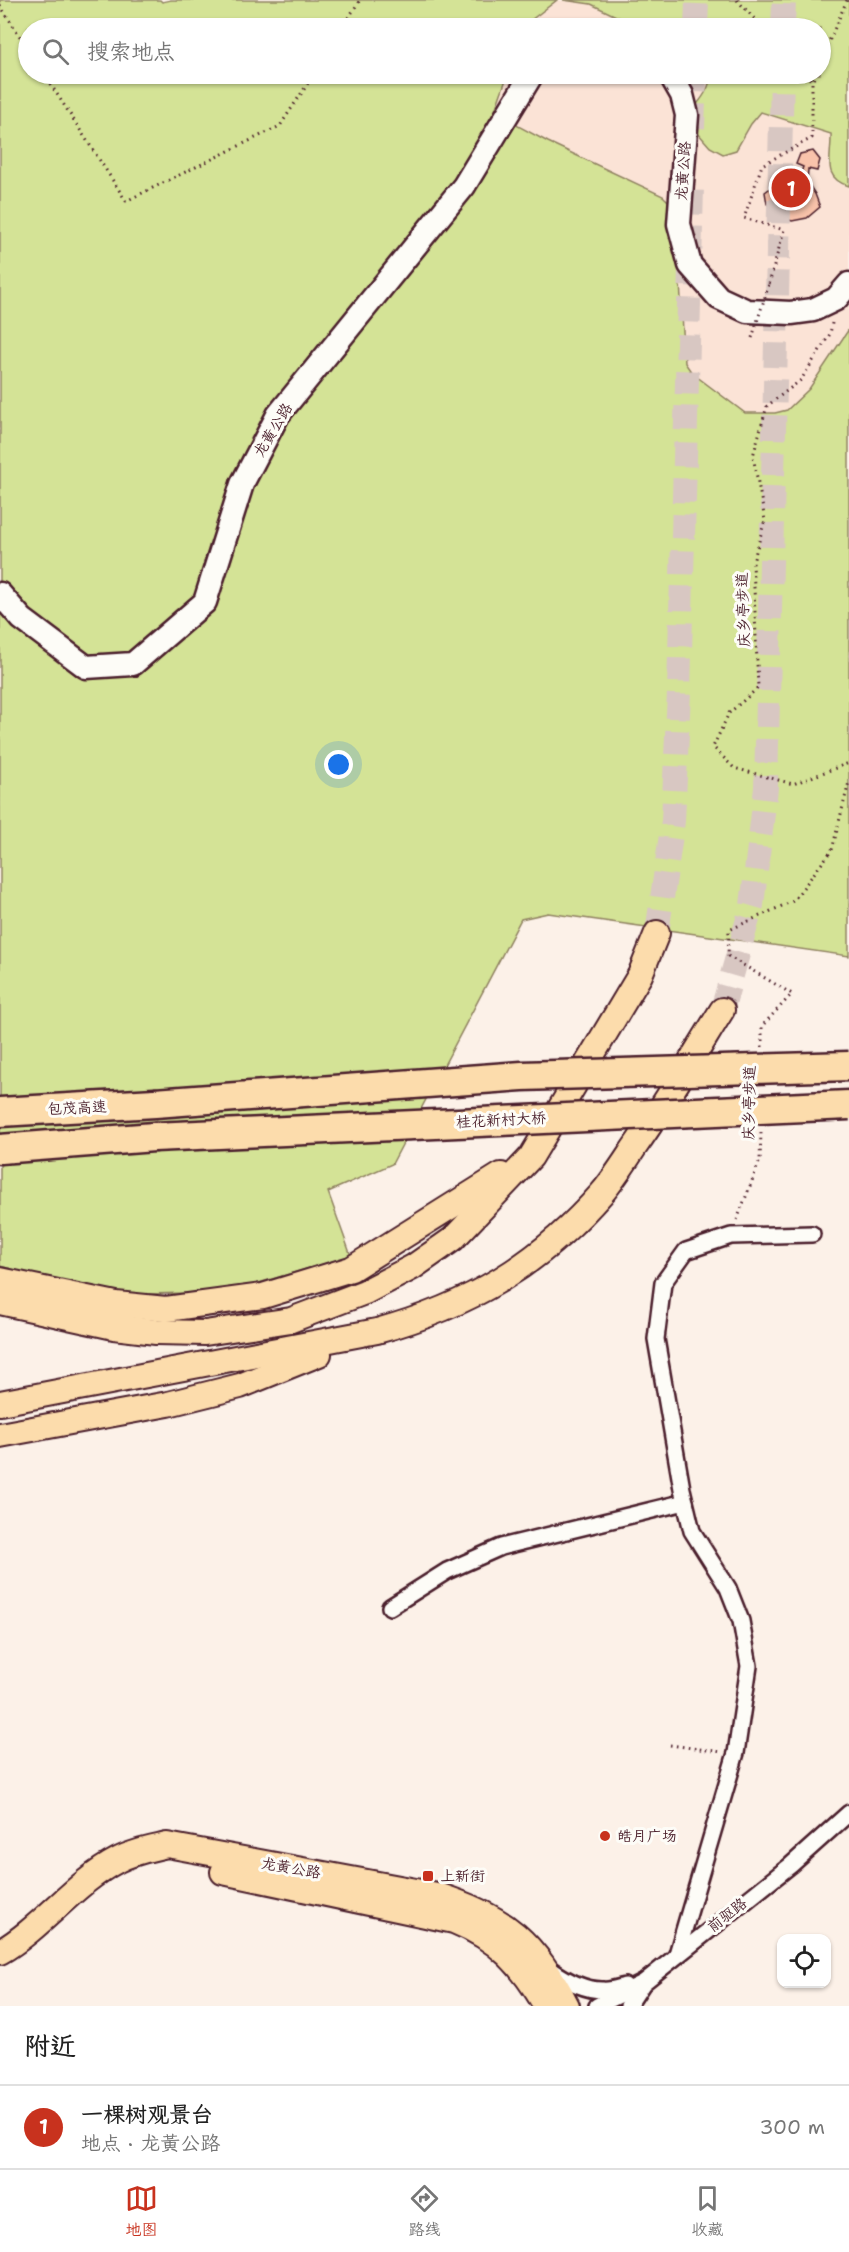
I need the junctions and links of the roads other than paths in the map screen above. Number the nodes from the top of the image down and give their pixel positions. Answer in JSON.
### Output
{"nodes":[{"id":1,"x":526,"y":84,"type":"edge"},
{"id":2,"x":676,"y":84,"type":"edge"},
{"id":3,"x":842,"y":291,"type":"edge"},
{"id":4,"x":0,"y":594,"type":"edge"},
{"id":5,"x":657,"y":933,"type":"tunnel mouth"},
{"id":6,"x":722,"y":1010,"type":"tunnel mouth"},
{"id":7,"x":849,"y":1066,"type":"edge"},
{"id":8,"x":849,"y":1105,"type":"edge"},
{"id":9,"x":0,"y":1112,"type":"edge"},
{"id":10,"x":71,"y":1144,"type":"junction"},
{"id":11,"x":0,"y":1149,"type":"edge"},
{"id":12,"x":531,"y":1157,"type":"junction"},
{"id":13,"x":0,"y":1161,"type":"edge"},
{"id":14,"x":812,"y":1234,"type":"dead end"},
{"id":15,"x":0,"y":1280,"type":"edge"},
{"id":16,"x":0,"y":1302,"type":"edge"},
{"id":17,"x":377,"y":1331,"type":"junction"},
{"id":18,"x":0,"y":1403,"type":"edge"},
{"id":19,"x":0,"y":1435,"type":"edge"},
{"id":20,"x":685,"y":1502,"type":"junction"},
{"id":21,"x":390,"y":1607,"type":"dead end"},
{"id":22,"x":849,"y":1813,"type":"edge"},
{"id":23,"x":0,"y":1952,"type":"edge"},
{"id":24,"x":677,"y":1954,"type":"junction"},
{"id":25,"x":543,"y":1964,"type":"junction"},
{"id":26,"x":0,"y":1965,"type":"edge"},
{"id":27,"x":643,"y":1983,"type":"junction"},
{"id":28,"x":546,"y":2006,"type":"edge"},
{"id":29,"x":567,"y":2006,"type":"edge"},
{"id":30,"x":597,"y":2006,"type":"edge"},
{"id":31,"x":628,"y":2006,"type":"edge"}],
"edges":[{"from":1,"to":4,"type":"main road","name":"龙黄公路"},
{"from":2,"to":3,"type":"main road","name":"龙黄公路"},
{"from":5,"to":12,"type":"main road","bridge":true},
{"from":6,"to":17,"type":"main road","bridge":true},
{"from":7,"to":9,"type":"highway","name":"包茂高速","bridge":true},
{"from":8,"to":10,"type":"highway","name":"桂花新村大桥","bridge":true},
{"from":10,"to":11,"type":"highway"},
{"from":10,"to":13,"type":"highway"},
{"from":12,"to":15,"type":"main road"},
{"from":12,"to":16,"type":"main road"},
{"from":14,"to":20,"type":"street"},
{"from":17,"to":18,"type":"main road"},
{"from":17,"to":19,"type":"main road"},
{"from":20,"to":21,"type":"street"},
{"from":20,"to":24,"type":"street"},
{"from":22,"to":24,"type":"street","name":"前驱路"},
{"from":23,"to":25,"type":"main road","name":"龙黄公路"},
{"from":24,"to":27,"type":"street","name":"前驱路"},
{"from":25,"to":27,"type":"street"},
{"from":25,"to":29,"type":"main road","name":"龙黄公路"},
{"from":26,"to":28,"type":"main road","name":"龙黄公路"},
{"from":27,"to":30,"type":"street","name":"前驱路"},
{"from":27,"to":31,"type":"street"}]}
